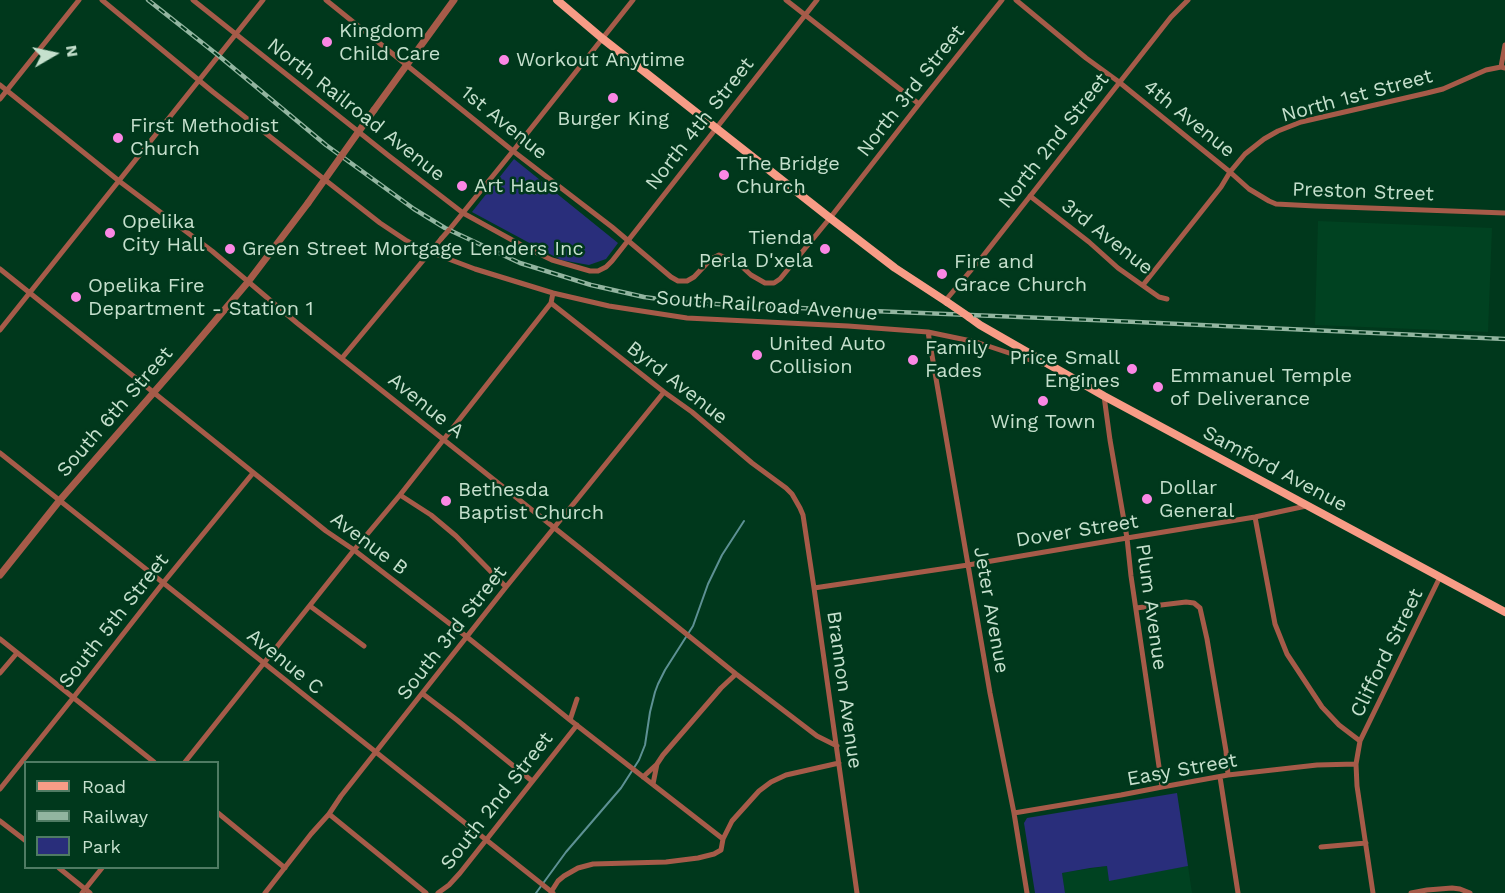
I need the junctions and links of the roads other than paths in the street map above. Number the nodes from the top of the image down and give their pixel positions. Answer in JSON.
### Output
{"nodes":[{"id":1,"x":79,"y":0,"type":"edge"},
{"id":2,"x":102,"y":0,"type":"edge"},
{"id":3,"x":193,"y":0,"type":"edge"},
{"id":4,"x":263,"y":0,"type":"edge"},
{"id":5,"x":326,"y":0,"type":"edge"},
{"id":6,"x":454,"y":0,"type":"edge"},
{"id":7,"x":557,"y":0,"type":"edge"},
{"id":8,"x":633,"y":0,"type":"edge"},
{"id":9,"x":786,"y":0,"type":"edge"},
{"id":10,"x":817,"y":0,"type":"edge"},
{"id":11,"x":1002,"y":0,"type":"edge"},
{"id":12,"x":1016,"y":0,"type":"edge"},
{"id":13,"x":1188,"y":0,"type":"edge"},
{"id":14,"x":805,"y":15,"type":"junction"},
{"id":15,"x":236,"y":35,"type":"junction"},
{"id":16,"x":603,"y":39,"type":"junction"},
{"id":17,"x":1505,"y":45,"type":"edge"},
{"id":18,"x":407,"y":65,"type":"junction"},
{"id":19,"x":1503,"y":67,"type":"edge"},
{"id":20,"x":200,"y":80,"type":"junction"},
{"id":21,"x":1119,"y":82,"type":"junction"},
{"id":22,"x":0,"y":85,"type":"edge"},
{"id":23,"x":7,"y":90,"type":"junction"},
{"id":24,"x":0,"y":99,"type":"edge"},
{"id":25,"x":919,"y":104,"type":"junction"},
{"id":26,"x":717,"y":128,"type":"junction"},
{"id":27,"x":513,"y":151,"type":"junction"},
{"id":28,"x":1230,"y":172,"type":"junction"},
{"id":29,"x":119,"y":181,"type":"junction"},
{"id":30,"x":1030,"y":196,"type":"junction"},
{"id":31,"x":1505,"y":213,"type":"edge"},
{"id":32,"x":462,"y":215,"type":"junction"},
{"id":33,"x":830,"y":218,"type":"junction"},
{"id":34,"x":628,"y":241,"type":"junction"},
{"id":35,"x":430,"y":252,"type":"junction"},
{"id":36,"x":606,"y":267,"type":"joint"},
{"id":37,"x":0,"y":269,"type":"edge"},
{"id":38,"x":694,"y":278,"type":"joint"},
{"id":39,"x":248,"y":282,"type":"junction"},
{"id":40,"x":1143,"y":285,"type":"junction"},
{"id":41,"x":30,"y":293,"type":"junction"},
{"id":42,"x":553,"y":293,"type":"junction"},
{"id":43,"x":1167,"y":299,"type":"dead end"},
{"id":44,"x":946,"y":301,"type":"junction"},
{"id":45,"x":551,"y":303,"type":"junction"},
{"id":46,"x":0,"y":330,"type":"edge"},
{"id":47,"x":928,"y":332,"type":"junction"},
{"id":48,"x":342,"y":357,"type":"junction"},
{"id":49,"x":1052,"y":367,"type":"junction"},
{"id":50,"x":154,"y":392,"type":"junction"},
{"id":51,"x":664,"y":392,"type":"junction"},
{"id":52,"x":1104,"y":396,"type":"junction"},
{"id":53,"x":443,"y":440,"type":"junction"},
{"id":54,"x":0,"y":453,"type":"edge"},
{"id":55,"x":253,"y":473,"type":"junction"},
{"id":56,"x":792,"y":494,"type":"joint"},
{"id":57,"x":400,"y":495,"type":"junction"},
{"id":58,"x":60,"y":500,"type":"junction"},
{"id":59,"x":1307,"y":505,"type":"junction"},
{"id":60,"x":1255,"y":517,"type":"junction"},
{"id":61,"x":554,"y":528,"type":"junction"},
{"id":62,"x":1127,"y":538,"type":"junction"},
{"id":63,"x":354,"y":549,"type":"junction"},
{"id":64,"x":968,"y":565,"type":"junction"},
{"id":65,"x":0,"y":575,"type":"edge"},
{"id":66,"x":1440,"y":577,"type":"junction"},
{"id":67,"x":163,"y":583,"type":"junction"},
{"id":68,"x":507,"y":587,"type":"junction"},
{"id":69,"x":814,"y":588,"type":"junction"},
{"id":70,"x":310,"y":606,"type":"junction"},
{"id":71,"x":1136,"y":608,"type":"junction"},
{"id":72,"x":1505,"y":612,"type":"edge"},
{"id":73,"x":466,"y":637,"type":"junction"},
{"id":74,"x":0,"y":639,"type":"edge"},
{"id":75,"x":364,"y":646,"type":"dead end"},
{"id":76,"x":17,"y":653,"type":"junction"},
{"id":77,"x":264,"y":664,"type":"junction"},
{"id":78,"x":0,"y":673,"type":"edge"},
{"id":79,"x":736,"y":674,"type":"junction"},
{"id":80,"x":423,"y":694,"type":"junction"},
{"id":81,"x":74,"y":698,"type":"junction"},
{"id":82,"x":577,"y":699,"type":"dead end"},
{"id":83,"x":570,"y":720,"type":"junction"},
{"id":84,"x":577,"y":725,"type":"junction"},
{"id":85,"x":1360,"y":741,"type":"junction"},
{"id":86,"x":837,"y":746,"type":"junction"},
{"id":87,"x":376,"y":753,"type":"junction"},
{"id":88,"x":153,"y":761,"type":"edge"},
{"id":89,"x":186,"y":761,"type":"edge"},
{"id":90,"x":839,"y":763,"type":"junction"},
{"id":91,"x":657,"y":764,"type":"junction"},
{"id":92,"x":1356,"y":764,"type":"junction"},
{"id":93,"x":1228,"y":776,"type":"junction"},
{"id":94,"x":643,"y":777,"type":"junction"},
{"id":95,"x":1220,"y":777,"type":"junction"},
{"id":96,"x":532,"y":781,"type":"junction"},
{"id":97,"x":652,"y":784,"type":"junction"},
{"id":98,"x":1162,"y":786,"type":"junction"},
{"id":99,"x":0,"y":789,"type":"edge"},
{"id":100,"x":1014,"y":813,"type":"junction"},
{"id":101,"x":219,"y":814,"type":"edge"},
{"id":102,"x":329,"y":814,"type":"junction"},
{"id":103,"x":0,"y":821,"type":"edge"},
{"id":104,"x":24,"y":839,"type":"edge"},
{"id":105,"x":723,"y":839,"type":"junction"},
{"id":106,"x":486,"y":840,"type":"junction"},
{"id":107,"x":1366,"y":843,"type":"junction"},
{"id":108,"x":1321,"y":848,"type":"dead end"},
{"id":109,"x":285,"y":868,"type":"junction"},
{"id":110,"x":60,"y":869,"type":"edge"},
{"id":111,"x":101,"y":869,"type":"edge"},
{"id":112,"x":86,"y":892,"type":"edge"},
{"id":113,"x":552,"y":892,"type":"edge"},
{"id":114,"x":265,"y":893,"type":"edge"},
{"id":115,"x":426,"y":893,"type":"edge"},
{"id":116,"x":438,"y":893,"type":"edge"},
{"id":117,"x":857,"y":893,"type":"edge"},
{"id":118,"x":1027,"y":893,"type":"edge"},
{"id":119,"x":1238,"y":893,"type":"edge"},
{"id":120,"x":1373,"y":893,"type":"edge"},
{"id":121,"x":1411,"y":893,"type":"edge"},
{"id":122,"x":1470,"y":893,"type":"edge"}],
"edges":[{"from":1,"to":23,"type":"street"},
{"from":2,"to":20,"type":"street","name":"South Railroad Avenue"},
{"from":3,"to":15,"type":"street","name":"North Railroad Avenue"},
{"from":4,"to":15,"type":"street"},
{"from":5,"to":18,"type":"street","name":"1st Avenue"},
{"from":6,"to":18,"type":"street","name":"South 6th Street"},
{"from":7,"to":16,"type":"main road","name":"Samford Avenue"},
{"from":8,"to":16,"type":"street"},
{"from":9,"to":14,"type":"street"},
{"from":10,"to":14,"type":"street","name":"North 4th Street"},
{"from":11,"to":25,"type":"street","name":"North 3rd Street"},
{"from":12,"to":21,"type":"street","name":"4th Avenue"},
{"from":13,"to":21,"type":"street","name":"North 2nd Street"},
{"from":14,"to":25,"type":"street"},
{"from":14,"to":26,"type":"street","name":"North 4th Street"},
{"from":15,"to":20,"type":"street"},
{"from":15,"to":32,"type":"street","name":"North Railroad Avenue"},
{"from":16,"to":26,"type":"main road","name":"Samford Avenue"},
{"from":16,"to":27,"type":"street"},
{"from":17,"to":19,"type":"street"},
{"from":18,"to":27,"type":"street","name":"1st Avenue"},
{"from":18,"to":39,"type":"street","name":"South 6th Street","bridge":true},
{"from":19,"to":28,"type":"street","name":"North 1st Street"},
{"from":20,"to":29,"type":"street"},
{"from":20,"to":35,"type":"street","name":"South Railroad Avenue"},
{"from":21,"to":28,"type":"street","name":"4th Avenue"},
{"from":21,"to":30,"type":"street","name":"North 2nd Street"},
{"from":22,"to":23,"type":"street","name":"Avenue A"},
{"from":23,"to":24,"type":"street"},
{"from":23,"to":29,"type":"street","name":"Avenue A"},
{"from":25,"to":33,"type":"street","name":"North 3rd Street"},
{"from":26,"to":33,"type":"main road","name":"Samford Avenue"},
{"from":26,"to":34,"type":"street","name":"North 4th Street"},
{"from":27,"to":32,"type":"street"},
{"from":27,"to":34,"type":"street","name":"1st Avenue"},
{"from":28,"to":31,"type":"street","name":"Preston Street"},
{"from":28,"to":40,"type":"street","name":"North 1st Street"},
{"from":29,"to":39,"type":"street","name":"Avenue A"},
{"from":29,"to":41,"type":"street"},
{"from":30,"to":40,"type":"street","name":"3rd Avenue"},
{"from":30,"to":44,"type":"street","name":"North 2nd Street"},
{"from":32,"to":35,"type":"street","bridge":true},
{"from":32,"to":36,"type":"street","name":"North Railroad Avenue"},
{"from":33,"to":38,"type":"street","name":"North 3rd Street"},
{"from":33,"to":44,"type":"main road","name":"Samford Avenue"},
{"from":34,"to":36,"type":"street","name":"North 4th Street"},
{"from":34,"to":38,"type":"street","name":"1st Avenue"},
{"from":35,"to":42,"type":"street","name":"South Railroad Avenue"},
{"from":35,"to":48,"type":"street"},
{"from":37,"to":41,"type":"street","name":"Avenue B"},
{"from":39,"to":48,"type":"street","name":"Avenue A"},
{"from":39,"to":50,"type":"street","name":"South 6th Street"},
{"from":40,"to":43,"type":"street","name":"3rd Avenue"},
{"from":41,"to":46,"type":"street"},
{"from":41,"to":50,"type":"street","name":"Avenue B"},
{"from":42,"to":45,"type":"street"},
{"from":42,"to":47,"type":"street","name":"South Railroad Avenue"},
{"from":44,"to":49,"type":"main road","name":"Samford Avenue","bridge":true},
{"from":45,"to":51,"type":"street","name":"Byrd Avenue"},
{"from":45,"to":53,"type":"street"},
{"from":47,"to":49,"type":"street","name":"South Railroad Avenue"},
{"from":47,"to":64,"type":"street","name":"Jeter Avenue"},
{"from":48,"to":53,"type":"street","name":"Avenue A"},
{"from":49,"to":52,"type":"main road","name":"Samford Avenue"},
{"from":50,"to":55,"type":"street","name":"Avenue B"},
{"from":50,"to":58,"type":"street","name":"South 6th Street"},
{"from":51,"to":56,"type":"street","name":"Byrd Avenue"},
{"from":51,"to":61,"type":"street","name":"South 3rd Street"},
{"from":52,"to":59,"type":"main road","name":"Samford Avenue"},
{"from":52,"to":62,"type":"street","name":"Plum Avenue"},
{"from":53,"to":57,"type":"street"},
{"from":53,"to":61,"type":"street","name":"Avenue A"},
{"from":54,"to":58,"type":"street","name":"Avenue C"},
{"from":55,"to":63,"type":"street","name":"Avenue B"},
{"from":55,"to":67,"type":"street","name":"South 5th Street"},
{"from":56,"to":69,"type":"street","name":"Brannon Avenue"},
{"from":57,"to":63,"type":"street"},
{"from":57,"to":68,"type":"street"},
{"from":58,"to":65,"type":"street","name":"South 6th Street"},
{"from":58,"to":67,"type":"street","name":"Avenue C"},
{"from":59,"to":60,"type":"street","name":"Dover Street"},
{"from":59,"to":66,"type":"main road","name":"Samford Avenue"},
{"from":60,"to":62,"type":"street","name":"Dover Street"},
{"from":60,"to":85,"type":"street"},
{"from":61,"to":68,"type":"street","name":"South 3rd Street"},
{"from":61,"to":79,"type":"street","name":"Avenue A"},
{"from":62,"to":64,"type":"street","name":"Dover Street"},
{"from":62,"to":71,"type":"street","name":"Plum Avenue"},
{"from":63,"to":70,"type":"street"},
{"from":63,"to":73,"type":"street","name":"Avenue B"},
{"from":64,"to":69,"type":"street","name":"Dover Street"},
{"from":64,"to":100,"type":"street","name":"Jeter Avenue"},
{"from":66,"to":72,"type":"main road","name":"Samford Avenue"},
{"from":66,"to":85,"type":"street","name":"Clifford Street"},
{"from":67,"to":77,"type":"street","name":"Avenue C"},
{"from":67,"to":81,"type":"street","name":"South 5th Street"},
{"from":68,"to":73,"type":"street","name":"South 3rd Street"},
{"from":69,"to":86,"type":"street","name":"Brannon Avenue"},
{"from":70,"to":75,"type":"street"},
{"from":70,"to":77,"type":"street"},
{"from":71,"to":93,"type":"street"},
{"from":71,"to":98,"type":"street","name":"Plum Avenue"},
{"from":73,"to":80,"type":"street","name":"South 3rd Street"},
{"from":73,"to":83,"type":"street","name":"Avenue B"},
{"from":74,"to":76,"type":"street"},
{"from":76,"to":78,"type":"street"},
{"from":76,"to":81,"type":"street"},
{"from":77,"to":87,"type":"street","name":"Avenue C"},
{"from":77,"to":89,"type":"street"},
{"from":79,"to":86,"type":"street","name":"Avenue A"},
{"from":79,"to":91,"type":"street"},
{"from":80,"to":87,"type":"street","name":"South 3rd Street"},
{"from":80,"to":96,"type":"street"},
{"from":81,"to":88,"type":"street"},
{"from":81,"to":99,"type":"street","name":"South 5th Street"},
{"from":82,"to":83,"type":"street","name":"South 2nd Street"},
{"from":83,"to":84,"type":"street","name":"Avenue B"},
{"from":84,"to":94,"type":"street","name":"Avenue B"},
{"from":84,"to":96,"type":"street","name":"South 2nd Street"},
{"from":85,"to":92,"type":"street","name":"Clifford Street"},
{"from":86,"to":90,"type":"street","name":"Brannon Avenue"},
{"from":87,"to":102,"type":"street","name":"South 3rd Street"},
{"from":87,"to":106,"type":"street","name":"Avenue C"},
{"from":90,"to":105,"type":"street"},
{"from":90,"to":117,"type":"street","name":"Brannon Avenue"},
{"from":91,"to":94,"type":"street"},
{"from":91,"to":97,"type":"street"},
{"from":92,"to":93,"type":"street","name":"Easy Street"},
{"from":92,"to":107,"type":"street","name":"Clifford Street"},
{"from":93,"to":95,"type":"street","name":"Easy Street"},
{"from":94,"to":97,"type":"street","name":"Avenue B"},
{"from":95,"to":98,"type":"street","name":"Easy Street"},
{"from":95,"to":119,"type":"street"},
{"from":96,"to":106,"type":"street","name":"South 2nd Street"},
{"from":97,"to":105,"type":"street","name":"Avenue B"},
{"from":98,"to":100,"type":"street","name":"Easy Street"},
{"from":100,"to":118,"type":"street","name":"Jeter Avenue"},
{"from":101,"to":109,"type":"street"},
{"from":102,"to":109,"type":"street","name":"South 3rd Street"},
{"from":102,"to":115,"type":"street"},
{"from":103,"to":104,"type":"street"},
{"from":105,"to":113,"type":"street"},
{"from":106,"to":113,"type":"street","name":"Avenue C"},
{"from":106,"to":116,"type":"street","name":"South 2nd Street"},
{"from":107,"to":108,"type":"street"},
{"from":107,"to":120,"type":"street","name":"Clifford Street"},
{"from":109,"to":114,"type":"street","name":"South 3rd Street"},
{"from":110,"to":112,"type":"street"},
{"from":111,"to":112,"type":"street"},
{"from":121,"to":122,"type":"street"}]}
